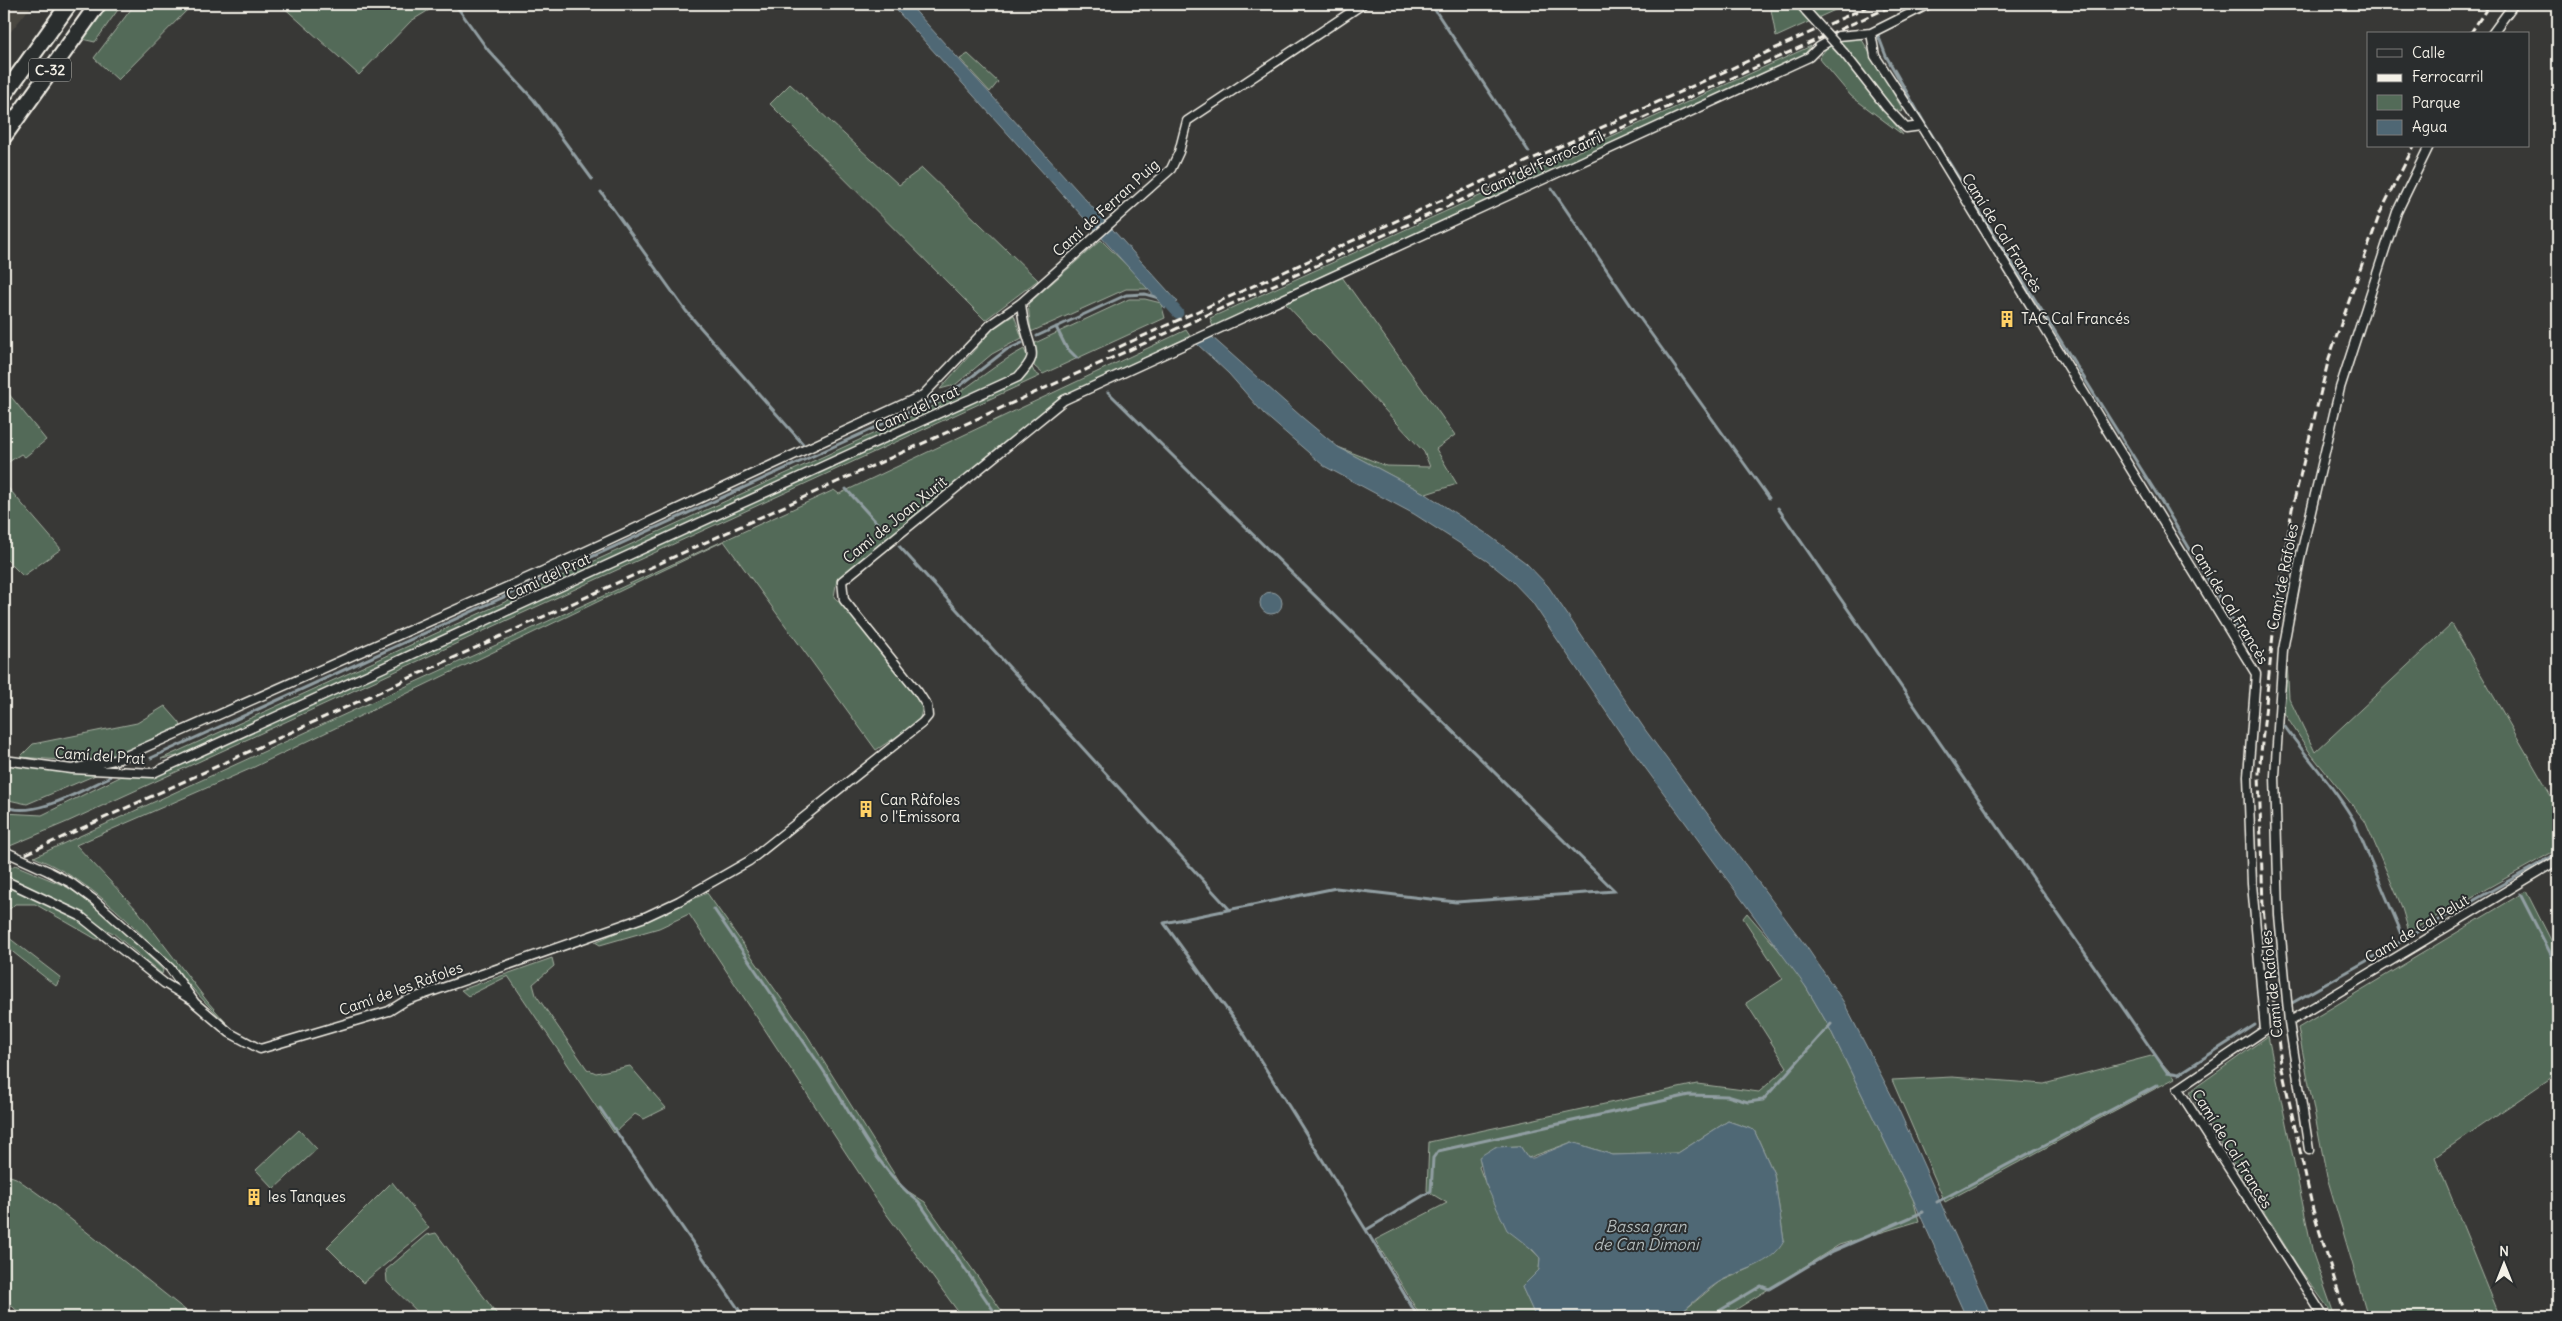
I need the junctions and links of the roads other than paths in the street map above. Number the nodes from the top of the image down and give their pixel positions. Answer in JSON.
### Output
{"nodes":[{"id":1,"x":6,"y":4,"type":"edge"},
{"id":2,"x":69,"y":4,"type":"edge"},
{"id":3,"x":98,"y":4,"type":"edge"},
{"id":4,"x":1363,"y":4,"type":"edge"},
{"id":5,"x":1800,"y":4,"type":"edge"},
{"id":6,"x":1928,"y":4,"type":"edge"},
{"id":7,"x":2514,"y":4,"type":"edge"},
{"id":8,"x":4,"y":8,"type":"edge"},
{"id":9,"x":2493,"y":32,"type":"edge"},
{"id":10,"x":1871,"y":33,"type":"junction"},
{"id":11,"x":4,"y":95,"type":"edge"},
{"id":12,"x":1920,"y":126,"type":"junction"},
{"id":13,"x":4,"y":136,"type":"edge"},
{"id":14,"x":2427,"y":148,"type":"edge"},
{"id":15,"x":1021,"y":303,"type":"junction"},
{"id":16,"x":1225,"y":326,"type":"joint"},
{"id":17,"x":4,"y":760,"type":"edge"},
{"id":18,"x":72,"y":770,"type":"junction"},
{"id":19,"x":4,"y":851,"type":"edge"},
{"id":20,"x":749,"y":860,"type":"joint"},
{"id":21,"x":2558,"y":860,"type":"edge"},
{"id":22,"x":4,"y":880,"type":"edge"},
{"id":23,"x":195,"y":1003,"type":"junction"},
{"id":24,"x":2289,"y":1022,"type":"junction"},
{"id":25,"x":2309,"y":1150,"type":"dead end"},
{"id":26,"x":2324,"y":1317,"type":"edge"}],
"edges":[{"from":1,"to":8,"type":"street"},
{"from":2,"to":11,"type":"highway","number":"C-32"},
{"from":3,"to":13,"type":"highway","number":"C-32"},
{"from":4,"to":15,"type":"street","name":"Camí de Ferran Puig"},
{"from":5,"to":12,"type":"street","bridge":true},
{"from":6,"to":10,"type":"street","name":"Camí del Ferrocarril"},
{"from":7,"to":9,"type":"street"},
{"from":10,"to":12,"type":"street"},
{"from":10,"to":16,"type":"street","name":"Camí del Ferrocarril"},
{"from":12,"to":26,"type":"street","name":"Camí de Cal Francès"},
{"from":14,"to":24,"type":"street","name":"Camí de Rafoles"},
{"from":15,"to":18,"type":"street","name":"Camí de Ferran Puig"},
{"from":15,"to":18,"type":"street","name":"Camí del Prat"},
{"from":16,"to":20,"type":"street","name":"Camí de Joan Xurit"},
{"from":17,"to":18,"type":"street","name":"Camí del Prat"},
{"from":19,"to":23,"type":"street","name":"Camí de les Ràfoles","bridge":true},
{"from":20,"to":23,"type":"street","name":"Camí de les Ràfoles"},
{"from":21,"to":24,"type":"street","name":"Camí de Cal Pelut"},
{"from":22,"to":23,"type":"street"},
{"from":24,"to":25,"type":"street","name":"Camí de Rafoles"}]}
